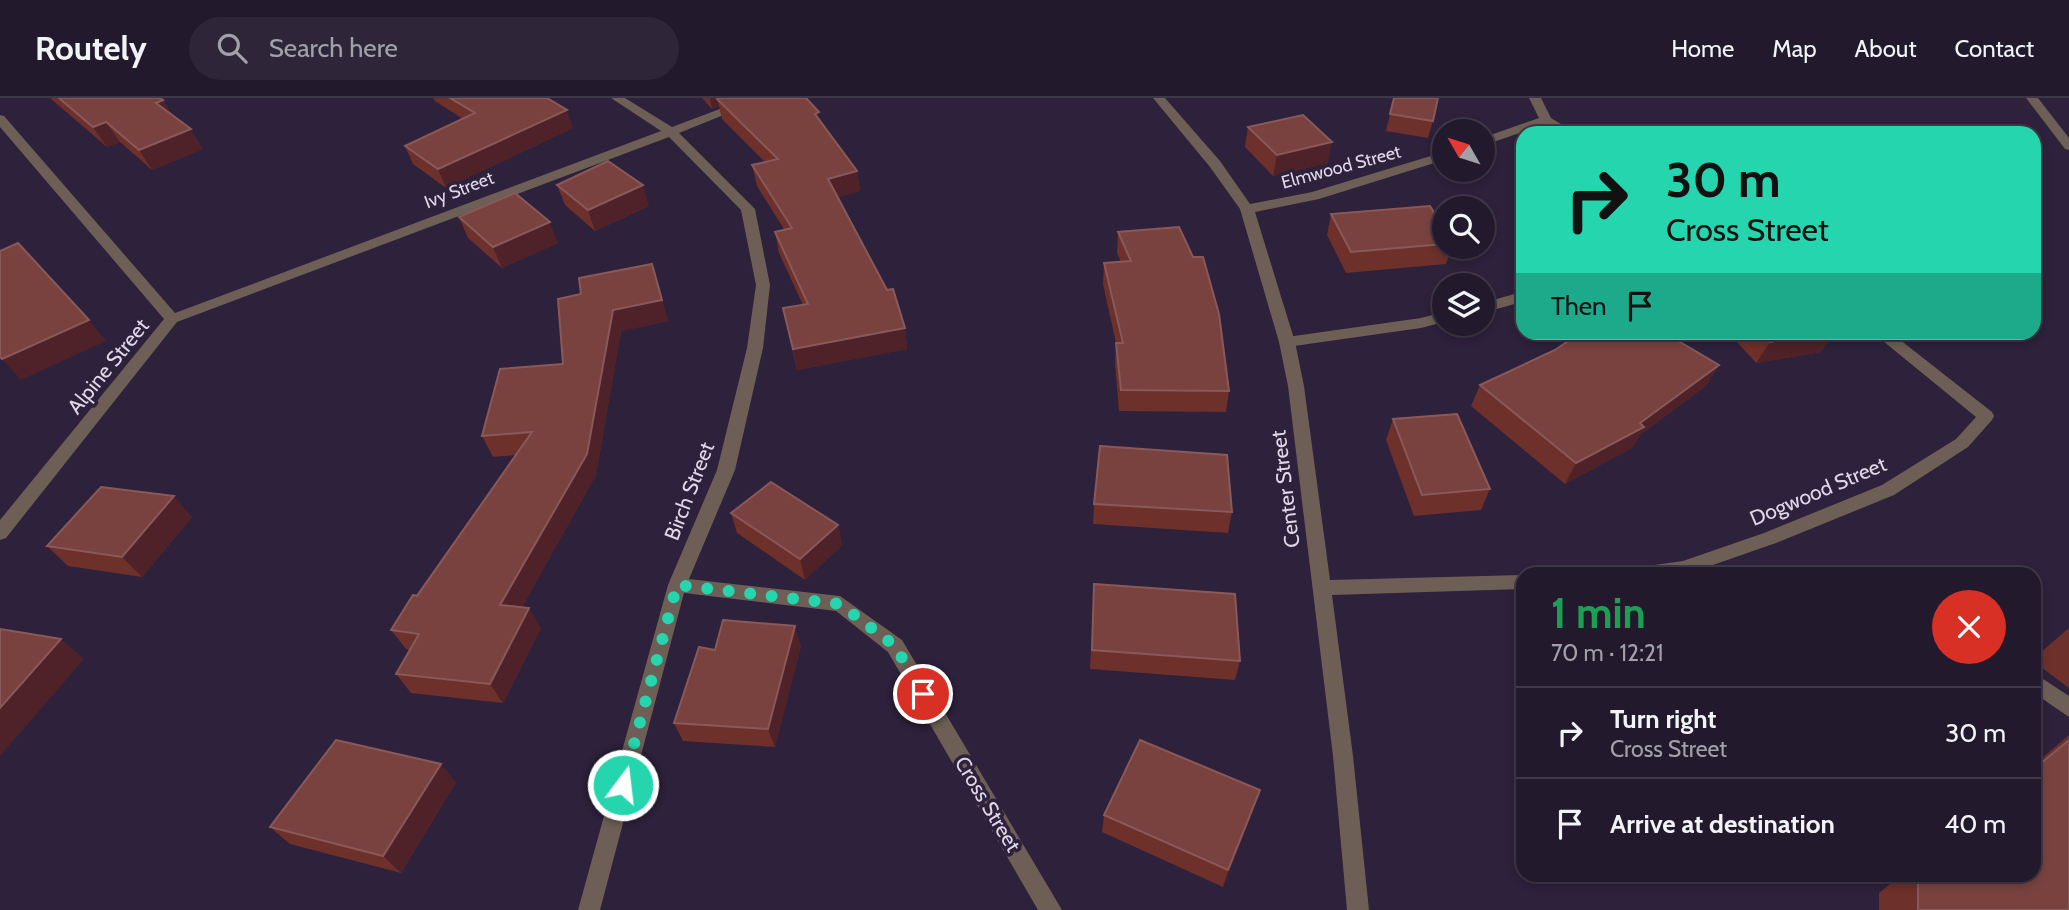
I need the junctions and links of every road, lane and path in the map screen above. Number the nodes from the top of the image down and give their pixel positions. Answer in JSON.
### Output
{"nodes":[{"id":1,"x":617,"y":98,"type":"edge"},
{"id":2,"x":760,"y":98,"type":"edge"},
{"id":3,"x":1159,"y":98,"type":"edge"},
{"id":4,"x":1535,"y":98,"type":"edge"},
{"id":5,"x":2032,"y":98,"type":"edge"},
{"id":6,"x":0,"y":119,"type":"edge"},
{"id":7,"x":1546,"y":120,"type":"junction"},
{"id":8,"x":1529,"y":126,"type":"edge"},
{"id":9,"x":1557,"y":126,"type":"edge"},
{"id":10,"x":1516,"y":130,"type":"edge"},
{"id":11,"x":670,"y":131,"type":"junction"},
{"id":12,"x":1495,"y":138,"type":"edge"},
{"id":13,"x":2069,"y":146,"type":"edge"},
{"id":14,"x":1432,"y":160,"type":"edge"},
{"id":15,"x":1247,"y":209,"type":"junction"},
{"id":16,"x":1516,"y":300,"type":"edge"},
{"id":17,"x":1495,"y":305,"type":"edge"},
{"id":18,"x":172,"y":319,"type":"junction"},
{"id":19,"x":1432,"y":319,"type":"edge"},
{"id":20,"x":1889,"y":340,"type":"edge"},
{"id":21,"x":1287,"y":342,"type":"junction"},
{"id":22,"x":0,"y":533,"type":"edge"},
{"id":23,"x":1686,"y":567,"type":"edge"},
{"id":24,"x":1516,"y":582,"type":"edge"},
{"id":25,"x":677,"y":585,"type":"junction"},
{"id":26,"x":1321,"y":588,"type":"junction"},
{"id":27,"x":2041,"y":687,"type":"edge"},
{"id":28,"x":2069,"y":708,"type":"edge"},
{"id":29,"x":589,"y":910,"type":"edge"},
{"id":30,"x":1051,"y":910,"type":"edge"},
{"id":31,"x":1358,"y":910,"type":"edge"}],
"edges":[{"from":1,"to":11,"type":"street","name":"Birch Street"},
{"from":2,"to":11,"type":"street","name":"Ivy Street"},
{"from":3,"to":15,"type":"street","name":"Center Street"},
{"from":4,"to":7,"type":"street"},
{"from":5,"to":13,"type":"street"},
{"from":6,"to":18,"type":"street","name":"Alpine Street"},
{"from":7,"to":8,"type":"street"},
{"from":7,"to":9,"type":"street"},
{"from":10,"to":12,"type":"street"},
{"from":11,"to":18,"type":"street","name":"Ivy Street"},
{"from":11,"to":25,"type":"street","name":"Birch Street"},
{"from":14,"to":15,"type":"street","name":"Elmwood Street"},
{"from":15,"to":21,"type":"street","name":"Center Street"},
{"from":16,"to":17,"type":"street"},
{"from":18,"to":22,"type":"street","name":"Alpine Street"},
{"from":19,"to":21,"type":"street"},
{"from":20,"to":23,"type":"street","name":"Dogwood Street"},
{"from":21,"to":26,"type":"street","name":"Center Street"},
{"from":24,"to":26,"type":"street"},
{"from":25,"to":29,"type":"street","name":"Birch Street"},
{"from":25,"to":30,"type":"street","name":"Cross Street"},
{"from":26,"to":31,"type":"street","name":"Center Street"},
{"from":27,"to":28,"type":"street"}]}
